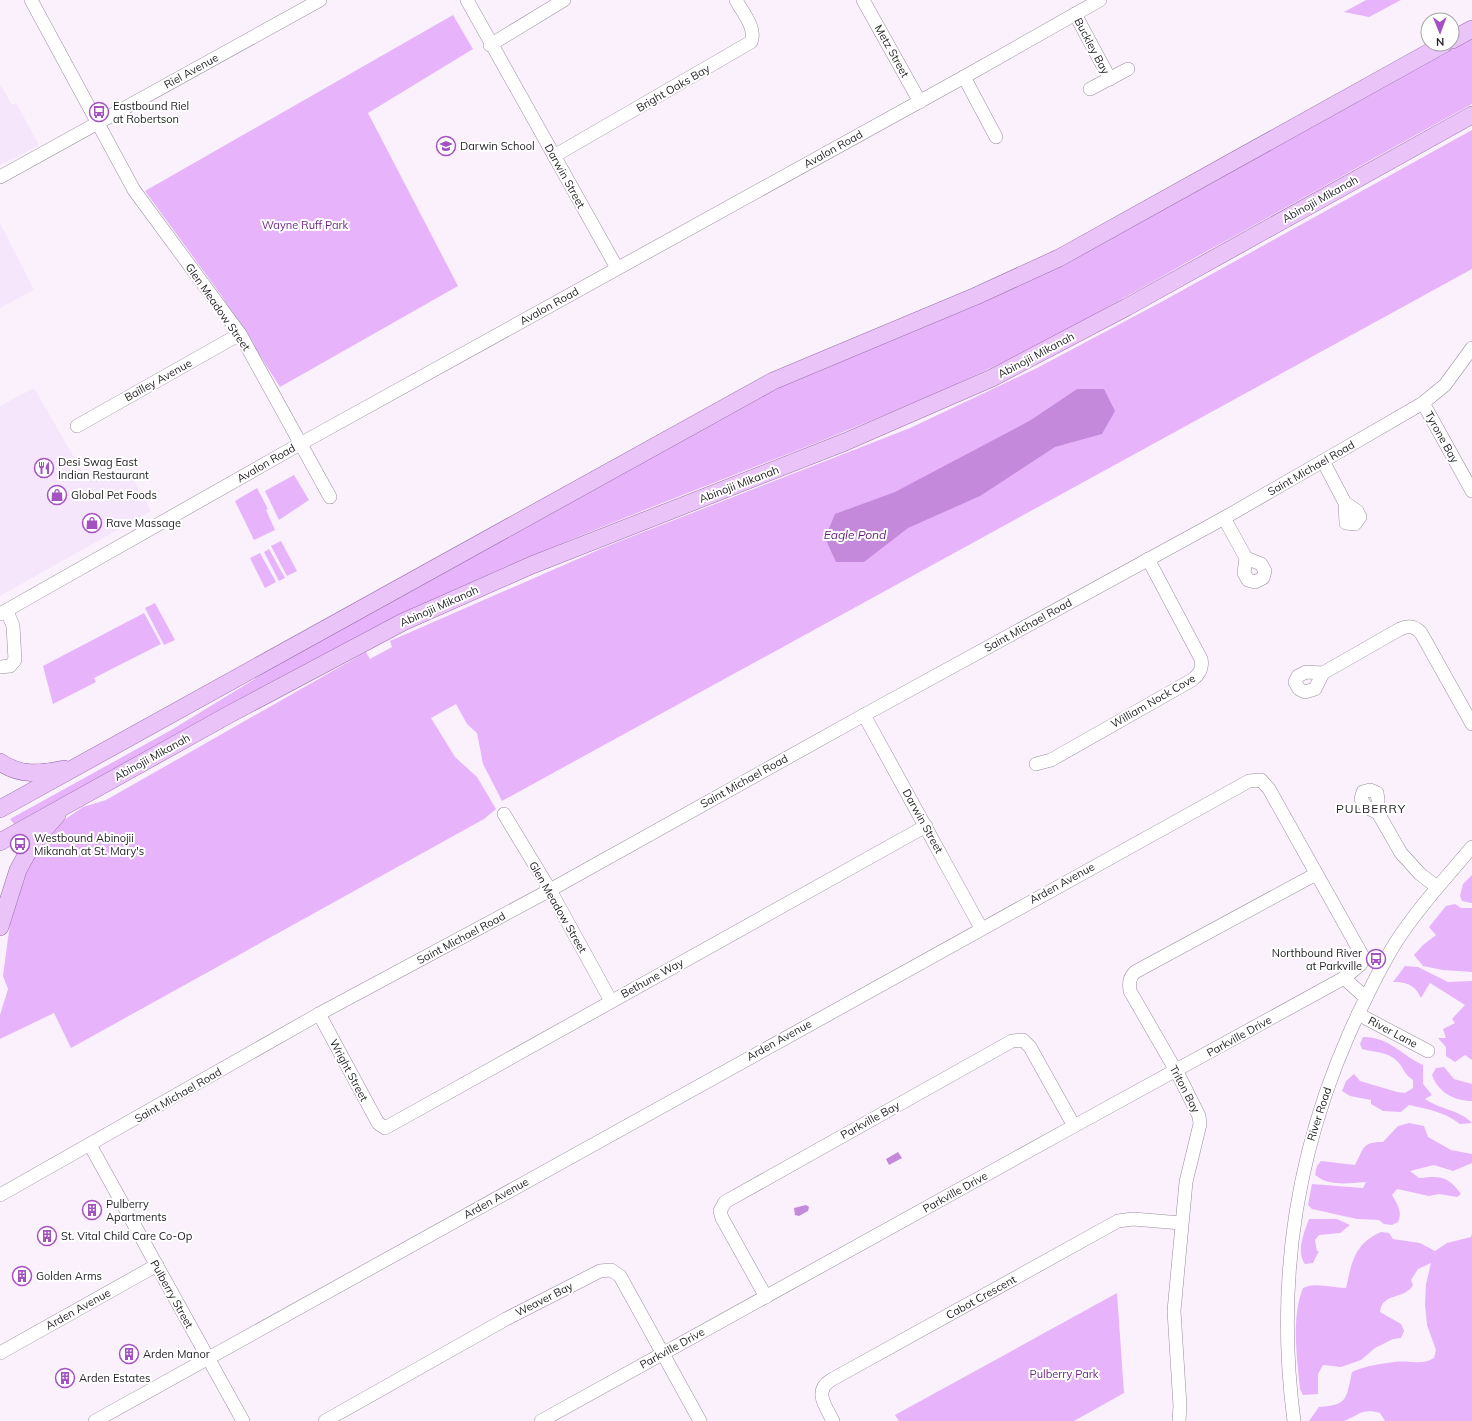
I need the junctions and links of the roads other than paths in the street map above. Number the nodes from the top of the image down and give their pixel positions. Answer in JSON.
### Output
{"nodes":[{"id":1,"x":31,"y":0,"type":"edge"},
{"id":2,"x":320,"y":0,"type":"edge"},
{"id":3,"x":467,"y":0,"type":"edge"},
{"id":4,"x":564,"y":0,"type":"edge"},
{"id":5,"x":736,"y":0,"type":"edge"},
{"id":6,"x":863,"y":0,"type":"edge"},
{"id":7,"x":1100,"y":0,"type":"edge"},
{"id":8,"x":1075,"y":14,"type":"junction"},
{"id":9,"x":1472,"y":28,"type":"edge"},
{"id":10,"x":1460,"y":35,"type":"edge"},
{"id":11,"x":490,"y":45,"type":"junction"},
{"id":12,"x":1430,"y":52,"type":"edge"},
{"id":13,"x":1128,"y":69,"type":"dead end"},
{"id":14,"x":964,"y":78,"type":"junction"},
{"id":15,"x":1110,"y":79,"type":"junction"},
{"id":16,"x":1090,"y":90,"type":"dead end"},
{"id":17,"x":920,"y":102,"type":"junction"},
{"id":18,"x":1472,"y":115,"type":"edge"},
{"id":19,"x":99,"y":122,"type":"junction"},
{"id":20,"x":996,"y":137,"type":"dead end"},
{"id":21,"x":554,"y":156,"type":"junction"},
{"id":22,"x":0,"y":177,"type":"edge"},
{"id":23,"x":617,"y":268,"type":"junction"},
{"id":24,"x":240,"y":334,"type":"junction"},
{"id":25,"x":1472,"y":348,"type":"edge"},
{"id":26,"x":1423,"y":403,"type":"junction"},
{"id":27,"x":77,"y":426,"type":"dead end"},
{"id":28,"x":300,"y":444,"type":"junction"},
{"id":29,"x":1323,"y":461,"type":"junction"},
{"id":30,"x":1472,"y":492,"type":"edge"},
{"id":31,"x":330,"y":497,"type":"dead end"},
{"id":32,"x":1345,"y":503,"type":"dead end"},
{"id":33,"x":1224,"y":518,"type":"junction"},
{"id":34,"x":1246,"y":558,"type":"dead end"},
{"id":35,"x":1148,"y":559,"type":"junction"},
{"id":36,"x":3,"y":613,"type":"edge"},
{"id":37,"x":0,"y":668,"type":"edge"},
{"id":38,"x":1323,"y":673,"type":"dead end"},
{"id":39,"x":864,"y":715,"type":"junction"},
{"id":40,"x":1472,"y":724,"type":"edge"},
{"id":41,"x":0,"y":762,"type":"edge"},
{"id":42,"x":1036,"y":764,"type":"dead end"},
{"id":43,"x":78,"y":766,"type":"junction"},
{"id":44,"x":65,"y":806,"type":"junction"},
{"id":45,"x":0,"y":809,"type":"edge"},
{"id":46,"x":1378,"y":813,"type":"dead end"},
{"id":47,"x":504,"y":814,"type":"dead end"},
{"id":48,"x":926,"y":826,"type":"junction"},
{"id":49,"x":0,"y":842,"type":"edge"},
{"id":50,"x":1472,"y":847,"type":"edge"},
{"id":51,"x":1316,"y":874,"type":"junction"},
{"id":52,"x":1437,"y":887,"type":"junction"},
{"id":53,"x":550,"y":890,"type":"junction"},
{"id":54,"x":0,"y":927,"type":"edge"},
{"id":55,"x":981,"y":928,"type":"junction"},
{"id":56,"x":1344,"y":978,"type":"junction"},
{"id":57,"x":1366,"y":998,"type":"junction"},
{"id":58,"x":611,"y":1001,"type":"junction"},
{"id":59,"x":319,"y":1014,"type":"junction"},
{"id":60,"x":1358,"y":1014,"type":"junction"},
{"id":61,"x":1428,"y":1051,"type":"dead end"},
{"id":62,"x":1176,"y":1071,"type":"junction"},
{"id":63,"x":380,"y":1126,"type":"joint"},
{"id":64,"x":1074,"y":1126,"type":"junction"},
{"id":65,"x":90,"y":1145,"type":"junction"},
{"id":66,"x":0,"y":1195,"type":"edge"},
{"id":67,"x":1181,"y":1223,"type":"junction"},
{"id":68,"x":157,"y":1265,"type":"junction"},
{"id":69,"x":766,"y":1297,"type":"junction"},
{"id":70,"x":0,"y":1353,"type":"edge"},
{"id":71,"x":662,"y":1353,"type":"junction"},
{"id":72,"x":208,"y":1358,"type":"junction"},
{"id":73,"x":95,"y":1421,"type":"edge"},
{"id":74,"x":243,"y":1421,"type":"edge"},
{"id":75,"x":325,"y":1421,"type":"edge"},
{"id":76,"x":542,"y":1421,"type":"edge"},
{"id":77,"x":700,"y":1421,"type":"edge"},
{"id":78,"x":833,"y":1421,"type":"edge"},
{"id":79,"x":1179,"y":1421,"type":"edge"},
{"id":80,"x":1294,"y":1421,"type":"edge"}],
"edges":[{"from":1,"to":19,"type":"street","name":"Glen Meadow Street"},
{"from":2,"to":19,"type":"street","name":"Riel Avenue"},
{"from":3,"to":11,"type":"street","name":"Darwin Street"},
{"from":4,"to":11,"type":"street"},
{"from":5,"to":21,"type":"street","name":"Bright Oaks Bay"},
{"from":6,"to":17,"type":"street","name":"Metz Street"},
{"from":7,"to":8,"type":"street","name":"Avalon Road"},
{"from":8,"to":14,"type":"street","name":"Avalon Road"},
{"from":8,"to":15,"type":"street","name":"Buckley Bay"},
{"from":9,"to":10,"type":"main road"},
{"from":11,"to":21,"type":"street","name":"Darwin Street"},
{"from":12,"to":43,"type":"main road"},
{"from":13,"to":15,"type":"street","name":"Buckley Bay"},
{"from":14,"to":17,"type":"street","name":"Avalon Road"},
{"from":14,"to":20,"type":"street"},
{"from":15,"to":16,"type":"street","name":"Buckley Bay"},
{"from":17,"to":23,"type":"street","name":"Avalon Road"},
{"from":18,"to":44,"type":"main road","name":"Abinojii Mikanah"},
{"from":19,"to":22,"type":"street","name":"Riel Avenue"},
{"from":19,"to":24,"type":"street","name":"Glen Meadow Street"},
{"from":21,"to":23,"type":"street","name":"Darwin Street"},
{"from":23,"to":28,"type":"street","name":"Avalon Road"},
{"from":24,"to":27,"type":"street","name":"Bailley Avenue"},
{"from":24,"to":28,"type":"street","name":"Glen Meadow Street"},
{"from":25,"to":26,"type":"street","name":"Saint Michael Road"},
{"from":26,"to":29,"type":"street","name":"Saint Michael Road"},
{"from":26,"to":30,"type":"street","name":"Tyrone Bay"},
{"from":28,"to":31,"type":"street","name":"Glen Meadow Street"},
{"from":28,"to":36,"type":"street","name":"Avalon Road"},
{"from":29,"to":32,"type":"street"},
{"from":29,"to":33,"type":"street","name":"Saint Michael Road"},
{"from":33,"to":34,"type":"street"},
{"from":33,"to":35,"type":"street","name":"Saint Michael Road"},
{"from":35,"to":39,"type":"street","name":"Saint Michael Road"},
{"from":35,"to":42,"type":"street","name":"William Nock Cove"},
{"from":36,"to":37,"type":"street"},
{"from":38,"to":40,"type":"street"},
{"from":39,"to":48,"type":"street","name":"Darwin Street"},
{"from":39,"to":53,"type":"street","name":"Saint Michael Road"},
{"from":41,"to":43,"type":"main road"},
{"from":43,"to":45,"type":"main road"},
{"from":44,"to":49,"type":"main road","name":"Abinojii Mikanah"},
{"from":44,"to":54,"type":"main road"},
{"from":46,"to":52,"type":"street"},
{"from":47,"to":53,"type":"street","name":"Glen Meadow Street"},
{"from":48,"to":55,"type":"street","name":"Darwin Street"},
{"from":48,"to":58,"type":"street","name":"Bethune Way"},
{"from":50,"to":52,"type":"street","name":"River Road"},
{"from":51,"to":55,"type":"street","name":"Arden Avenue"},
{"from":51,"to":56,"type":"street","name":"Arden Avenue"},
{"from":51,"to":62,"type":"street","name":"Triton Bay"},
{"from":52,"to":57,"type":"street","name":"River Road"},
{"from":53,"to":58,"type":"street","name":"Glen Meadow Street"},
{"from":53,"to":59,"type":"street","name":"Saint Michael Road"},
{"from":55,"to":72,"type":"street","name":"Arden Avenue"},
{"from":56,"to":57,"type":"street"},
{"from":56,"to":62,"type":"street","name":"Parkville Drive"},
{"from":57,"to":60,"type":"street","name":"River Road"},
{"from":58,"to":63,"type":"street","name":"Bethune Way"},
{"from":59,"to":63,"type":"street","name":"Wright Street"},
{"from":59,"to":65,"type":"street","name":"Saint Michael Road"},
{"from":60,"to":61,"type":"street","name":"River Lane"},
{"from":60,"to":80,"type":"street","name":"River Road"},
{"from":62,"to":64,"type":"street","name":"Parkville Drive"},
{"from":62,"to":67,"type":"street","name":"Triton Bay"},
{"from":64,"to":69,"type":"street","name":"Parkville Drive"},
{"from":64,"to":69,"type":"street","name":"Parkville Bay"},
{"from":65,"to":66,"type":"street","name":"Saint Michael Road"},
{"from":65,"to":68,"type":"street","name":"Pulberry Street"},
{"from":67,"to":78,"type":"street","name":"Cabot Crescent"},
{"from":67,"to":79,"type":"street","name":"Triton Bay"},
{"from":68,"to":70,"type":"street","name":"Arden Avenue"},
{"from":68,"to":72,"type":"street","name":"Pulberry Street"},
{"from":69,"to":71,"type":"street","name":"Parkville Drive"},
{"from":71,"to":75,"type":"street","name":"Weaver Bay"},
{"from":71,"to":76,"type":"street","name":"Parkville Drive"},
{"from":71,"to":77,"type":"street","name":"Weaver Bay"},
{"from":72,"to":73,"type":"street","name":"Arden Avenue"},
{"from":72,"to":74,"type":"street","name":"Pulberry Street"}]}
